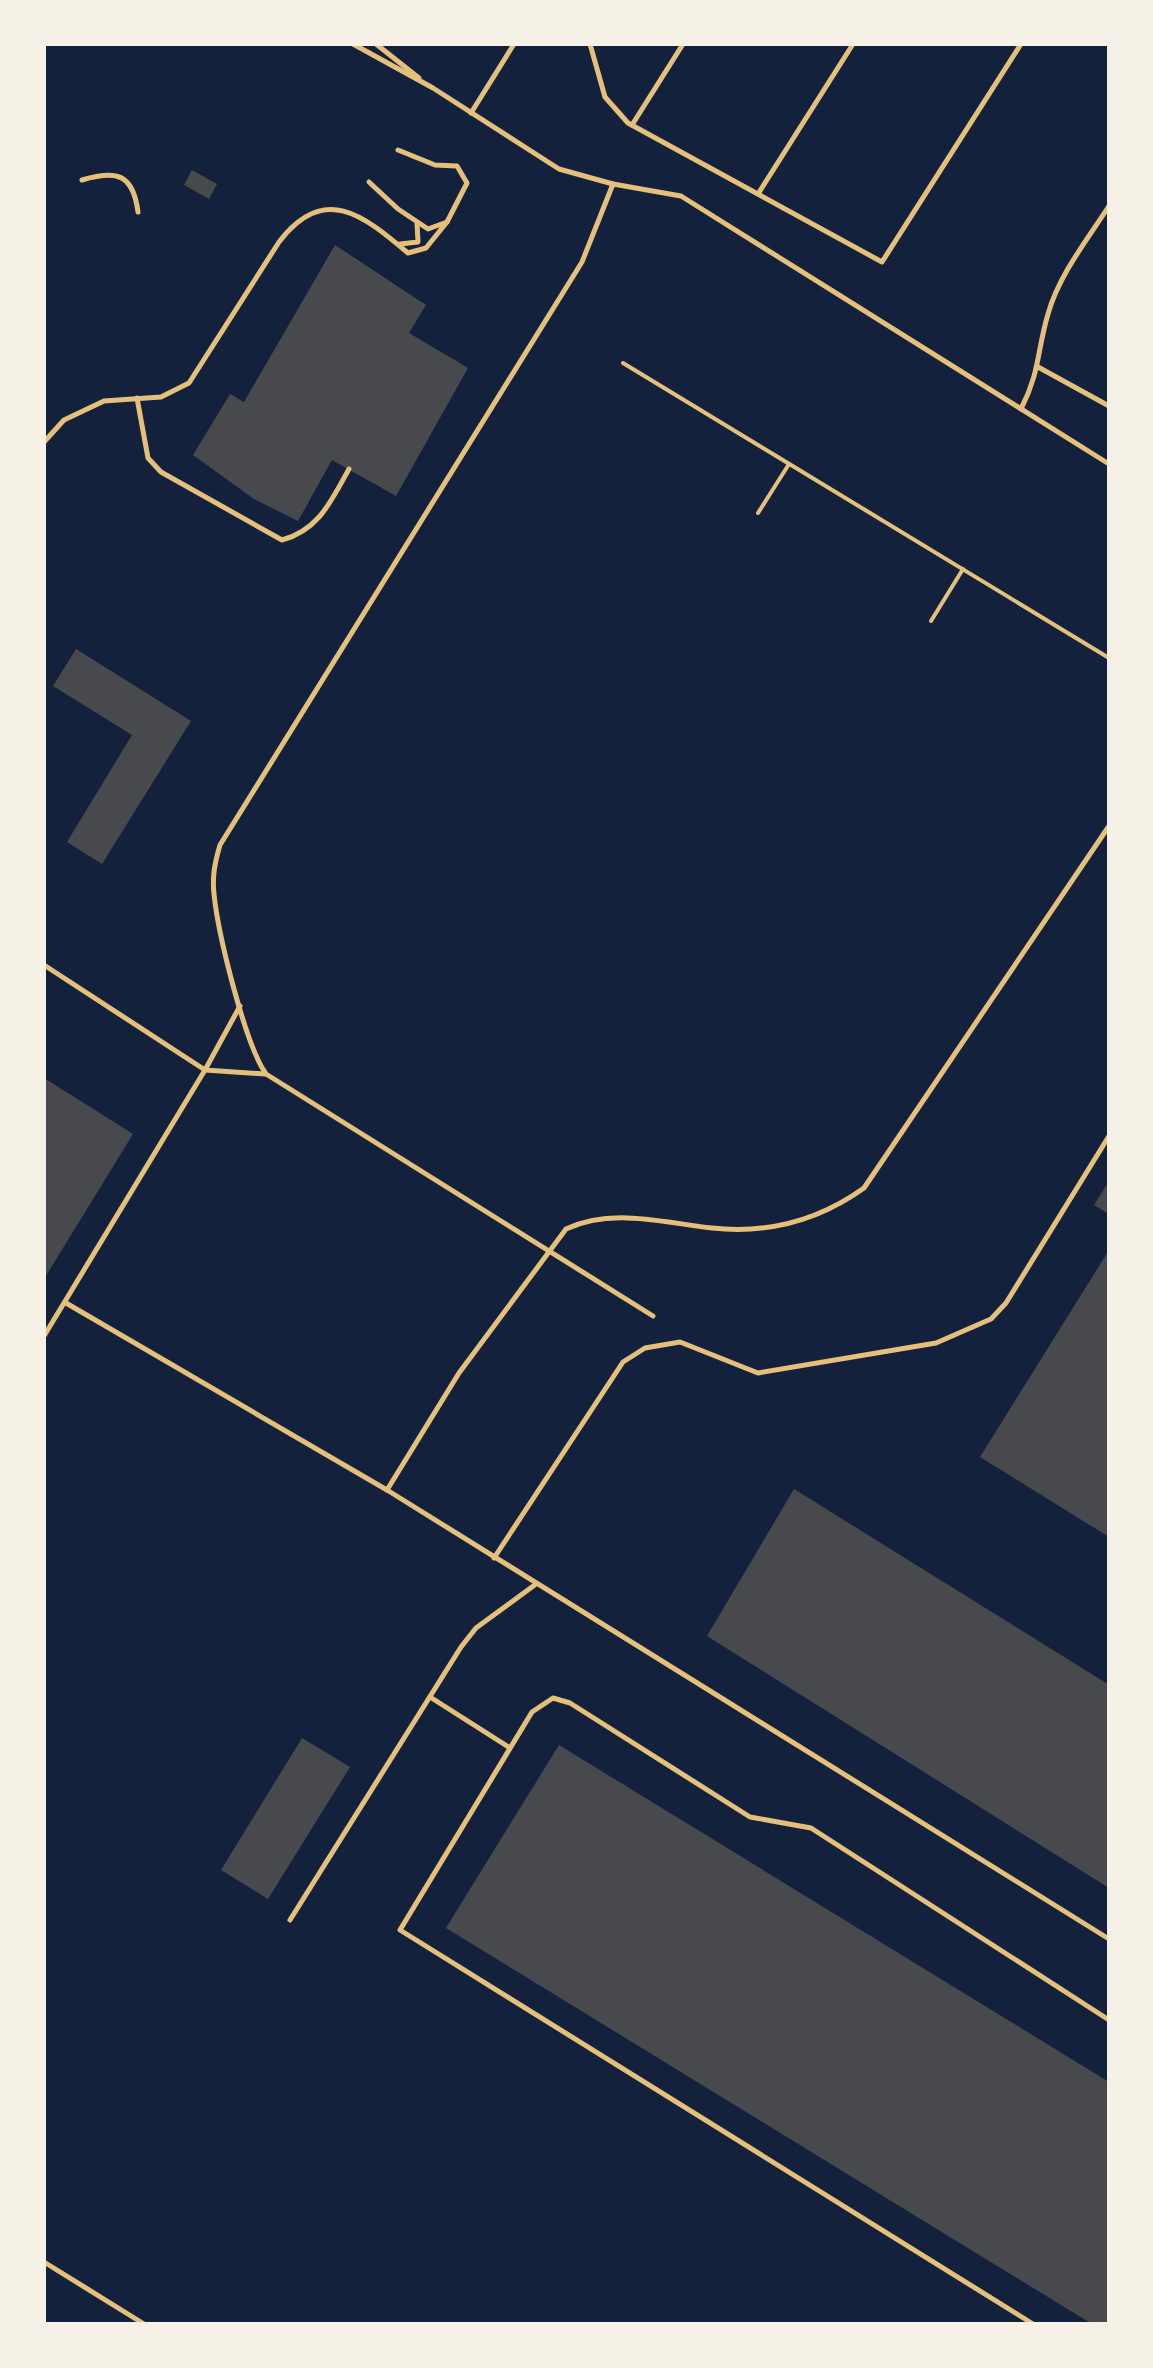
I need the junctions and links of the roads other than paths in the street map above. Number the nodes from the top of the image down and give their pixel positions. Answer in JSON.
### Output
{"nodes":[{"id":1,"x":353,"y":44,"type":"edge"},
{"id":2,"x":376,"y":44,"type":"edge"},
{"id":3,"x":514,"y":44,"type":"edge"},
{"id":4,"x":590,"y":44,"type":"edge"},
{"id":5,"x":683,"y":44,"type":"edge"},
{"id":6,"x":853,"y":44,"type":"edge"},
{"id":7,"x":1021,"y":44,"type":"edge"},
{"id":8,"x":433,"y":88,"type":"junction"},
{"id":9,"x":471,"y":113,"type":"junction"},
{"id":10,"x":632,"y":125,"type":"junction"},
{"id":11,"x":398,"y":150,"type":"dead end"},
{"id":12,"x":82,"y":180,"type":"dead end"},
{"id":13,"x":369,"y":182,"type":"dead end"},
{"id":14,"x":613,"y":184,"type":"junction"},
{"id":15,"x":758,"y":194,"type":"junction"},
{"id":16,"x":1109,"y":206,"type":"edge"},
{"id":17,"x":138,"y":212,"type":"dead end"},
{"id":18,"x":416,"y":221,"type":"junction"},
{"id":19,"x":447,"y":222,"type":"junction"},
{"id":20,"x":396,"y":243,"type":"junction"},
{"id":21,"x":1038,"y":367,"type":"junction"},
{"id":22,"x":137,"y":398,"type":"junction"},
{"id":23,"x":1109,"y":406,"type":"edge"},
{"id":24,"x":1021,"y":409,"type":"junction"},
{"id":25,"x":44,"y":442,"type":"edge"},
{"id":26,"x":1109,"y":464,"type":"edge"},
{"id":27,"x":349,"y":469,"type":"dead end"},
{"id":28,"x":1109,"y":826,"type":"edge"},
{"id":29,"x":44,"y":965,"type":"edge"},
{"id":30,"x":240,"y":1006,"type":"junction"},
{"id":31,"x":205,"y":1070,"type":"junction"},
{"id":32,"x":266,"y":1074,"type":"junction"},
{"id":33,"x":1109,"y":1136,"type":"edge"},
{"id":34,"x":548,"y":1250,"type":"junction"},
{"id":35,"x":66,"y":1303,"type":"junction"},
{"id":36,"x":653,"y":1316,"type":"dead end"},
{"id":37,"x":44,"y":1336,"type":"edge"},
{"id":38,"x":387,"y":1490,"type":"junction"},
{"id":39,"x":494,"y":1558,"type":"junction"},
{"id":40,"x":536,"y":1584,"type":"junction"},
{"id":41,"x":430,"y":1697,"type":"junction"},
{"id":42,"x":510,"y":1748,"type":"junction"},
{"id":43,"x":290,"y":1920,"type":"dead end"},
{"id":44,"x":1109,"y":1939,"type":"edge"},
{"id":45,"x":1109,"y":2020,"type":"edge"},
{"id":46,"x":44,"y":2262,"type":"edge"},
{"id":47,"x":144,"y":2324,"type":"edge"},
{"id":48,"x":1033,"y":2324,"type":"edge"}],
"edges":[{"from":1,"to":8,"type":"lane"},
{"from":2,"to":8,"type":"lane"},
{"from":3,"to":9,"type":"lane"},
{"from":4,"to":10,"type":"lane"},
{"from":5,"to":10,"type":"lane"},
{"from":6,"to":15,"type":"lane"},
{"from":7,"to":15,"type":"lane"},
{"from":8,"to":9,"type":"lane"},
{"from":9,"to":14,"type":"lane"},
{"from":10,"to":15,"type":"lane"},
{"from":11,"to":19,"type":"lane"},
{"from":12,"to":17,"type":"lane"},
{"from":13,"to":18,"type":"lane"},
{"from":14,"to":24,"type":"lane"},
{"from":14,"to":30,"type":"lane"},
{"from":16,"to":21,"type":"lane"},
{"from":18,"to":19,"type":"lane"},
{"from":18,"to":20,"type":"lane"},
{"from":19,"to":20,"type":"lane"},
{"from":20,"to":22,"type":"lane"},
{"from":21,"to":23,"type":"lane"},
{"from":21,"to":24,"type":"lane"},
{"from":22,"to":25,"type":"lane"},
{"from":22,"to":27,"type":"lane"},
{"from":24,"to":26,"type":"lane"},
{"from":28,"to":34,"type":"lane"},
{"from":29,"to":31,"type":"lane"},
{"from":30,"to":31,"type":"lane"},
{"from":30,"to":32,"type":"lane"},
{"from":31,"to":32,"type":"lane"},
{"from":31,"to":35,"type":"lane"},
{"from":32,"to":34,"type":"lane"},
{"from":33,"to":39,"type":"lane"},
{"from":34,"to":36,"type":"lane"},
{"from":34,"to":38,"type":"lane"},
{"from":35,"to":37,"type":"lane"},
{"from":35,"to":38,"type":"lane"},
{"from":38,"to":39,"type":"lane"},
{"from":39,"to":40,"type":"lane"},
{"from":40,"to":41,"type":"lane"},
{"from":40,"to":44,"type":"lane"},
{"from":41,"to":42,"type":"lane"},
{"from":41,"to":43,"type":"lane"},
{"from":42,"to":45,"type":"lane"},
{"from":42,"to":48,"type":"lane"},
{"from":46,"to":47,"type":"lane"}]}
